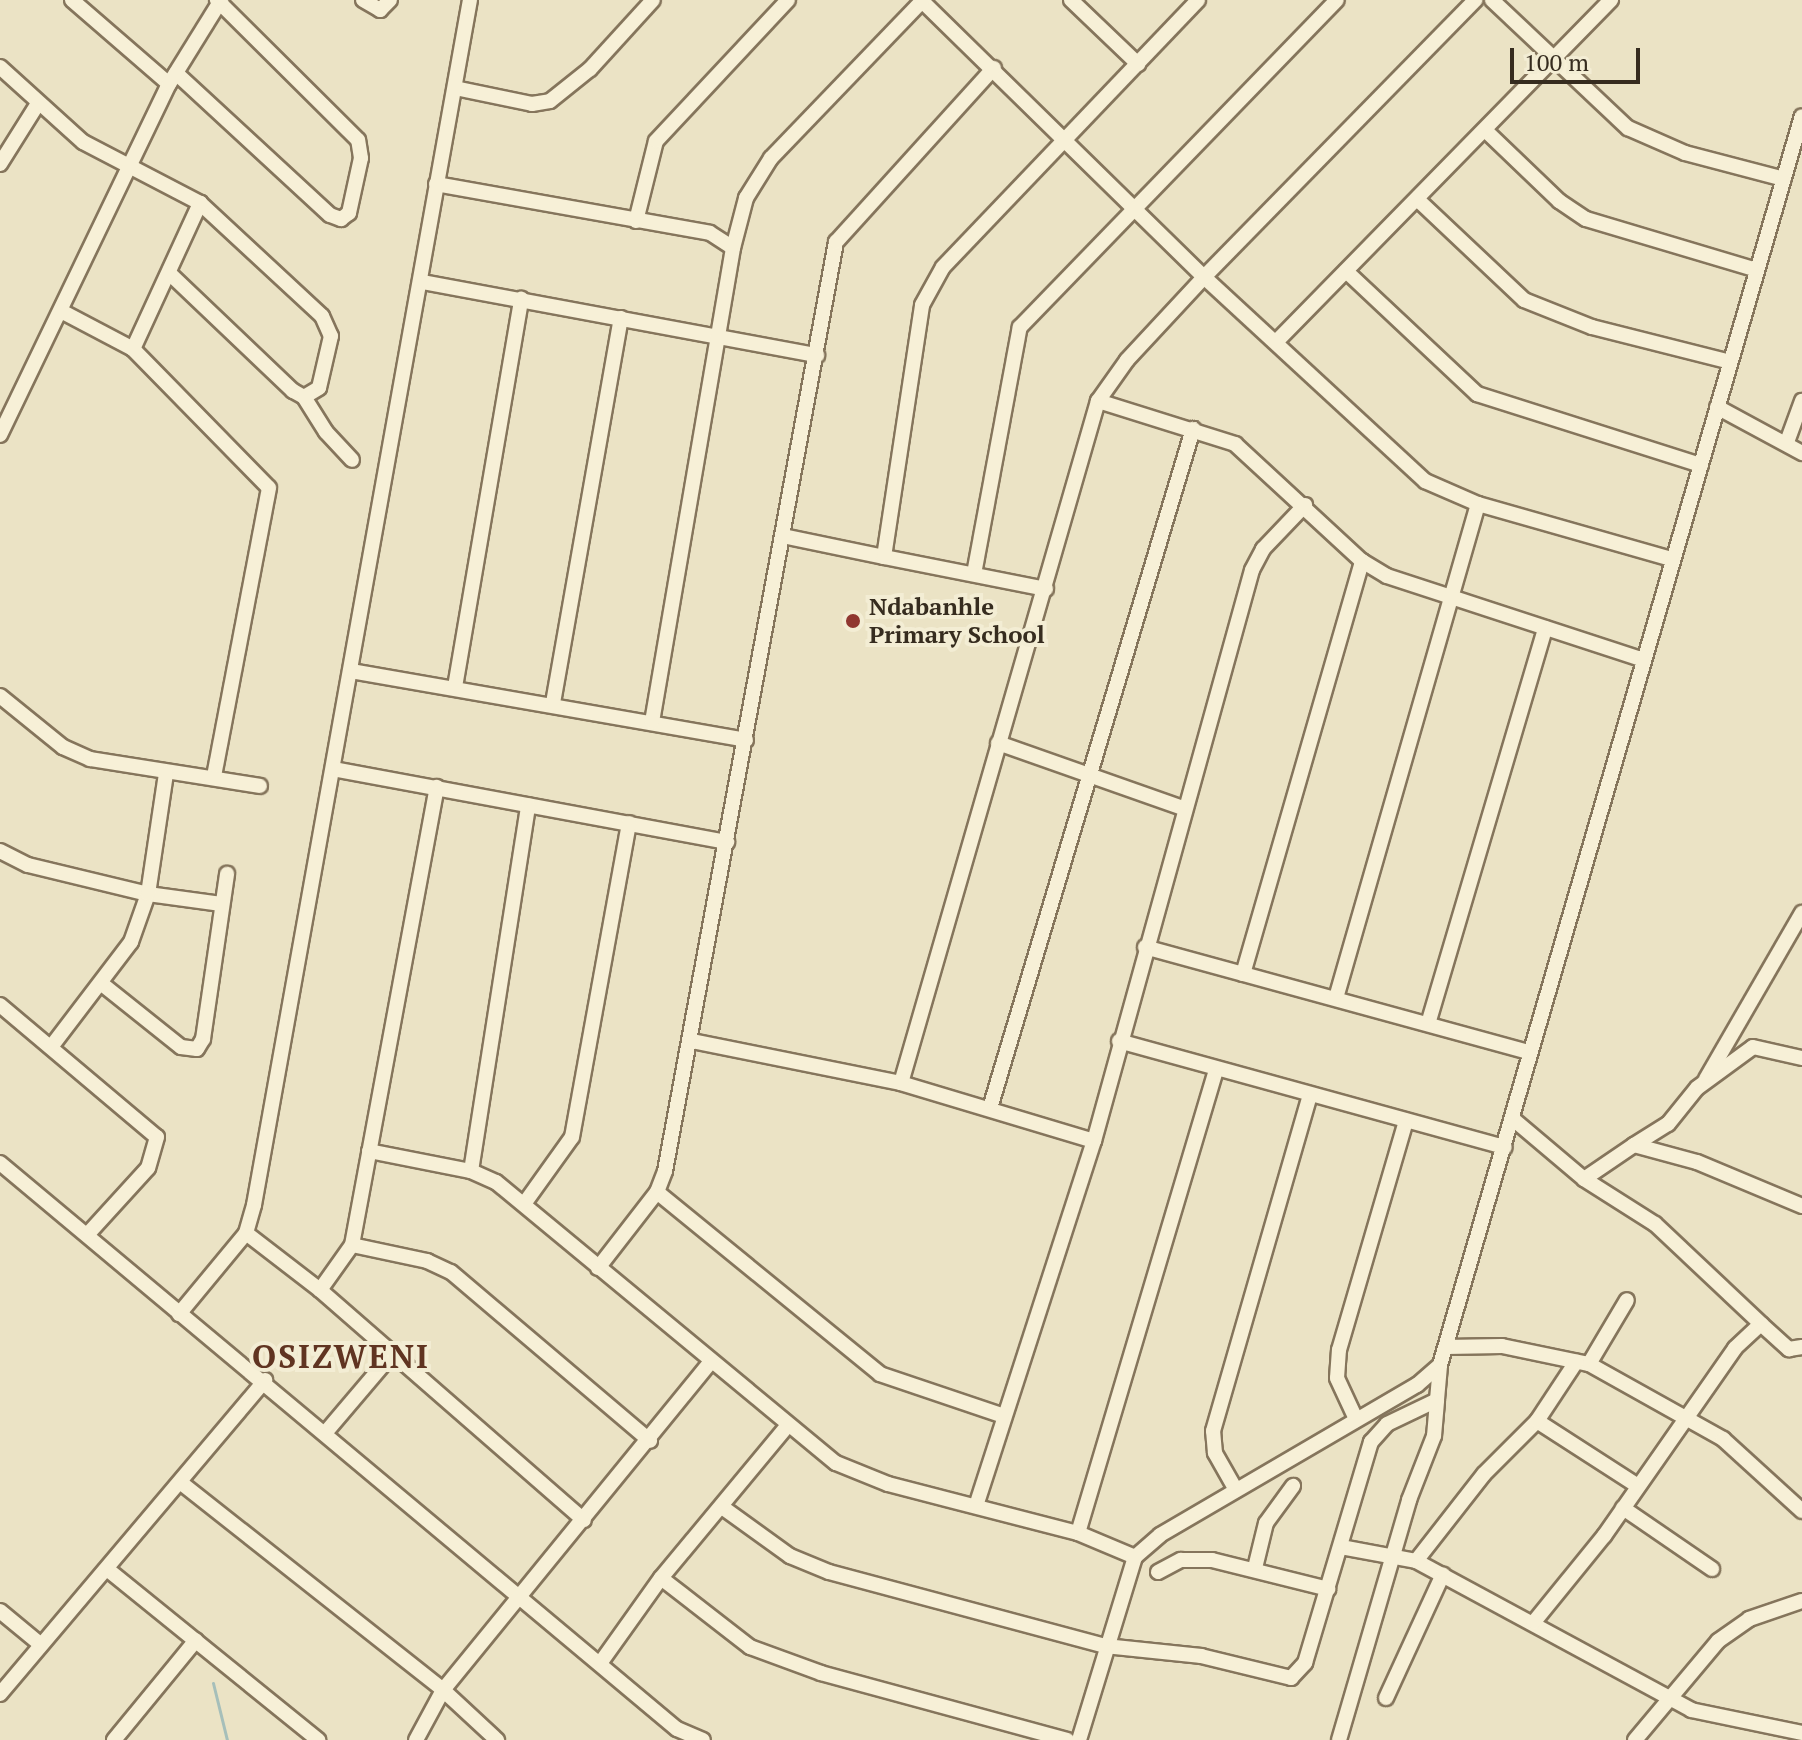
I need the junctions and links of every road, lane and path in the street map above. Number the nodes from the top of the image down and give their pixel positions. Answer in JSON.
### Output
{"nodes":[{"id":1,"x":72,"y":0,"type":"edge"},
{"id":2,"x":363,"y":0,"type":"edge"},
{"id":3,"x":390,"y":0,"type":"edge"},
{"id":4,"x":470,"y":0,"type":"edge"},
{"id":5,"x":653,"y":0,"type":"edge"},
{"id":6,"x":788,"y":0,"type":"edge"},
{"id":7,"x":1071,"y":0,"type":"edge"},
{"id":8,"x":1198,"y":0,"type":"edge"},
{"id":9,"x":1337,"y":0,"type":"edge"},
{"id":10,"x":1475,"y":0,"type":"edge"},
{"id":11,"x":1492,"y":0,"type":"edge"},
{"id":12,"x":1611,"y":0,"type":"edge"},
{"id":13,"x":219,"y":1,"type":"edge"},
{"id":14,"x":922,"y":1,"type":"edge"},
{"id":15,"x":1553,"y":59,"type":"junction"},
{"id":16,"x":1138,"y":64,"type":"junction"},
{"id":17,"x":0,"y":67,"type":"edge"},
{"id":18,"x":994,"y":68,"type":"junction"},
{"id":19,"x":173,"y":78,"type":"junction"},
{"id":20,"x":455,"y":88,"type":"junction"},
{"id":21,"x":37,"y":105,"type":"junction"},
{"id":22,"x":1802,"y":116,"type":"edge"},
{"id":23,"x":1485,"y":130,"type":"junction"},
{"id":24,"x":1067,"y":139,"type":"junction"},
{"id":25,"x":0,"y":164,"type":"edge"},
{"id":26,"x":131,"y":167,"type":"junction"},
{"id":27,"x":1784,"y":179,"type":"junction"},
{"id":28,"x":436,"y":184,"type":"junction"},
{"id":29,"x":1417,"y":199,"type":"junction"},
{"id":30,"x":200,"y":203,"type":"junction"},
{"id":31,"x":1135,"y":206,"type":"junction"},
{"id":32,"x":636,"y":221,"type":"junction"},
{"id":33,"x":739,"y":221,"type":"junction"},
{"id":34,"x":710,"y":233,"type":"junction"},
{"id":35,"x":733,"y":248,"type":"junction"},
{"id":36,"x":1757,"y":270,"type":"junction"},
{"id":37,"x":1346,"y":271,"type":"junction"},
{"id":38,"x":170,"y":274,"type":"junction"},
{"id":39,"x":1204,"y":277,"type":"junction"},
{"id":40,"x":422,"y":282,"type":"junction"},
{"id":41,"x":521,"y":299,"type":"junction"},
{"id":42,"x":61,"y":311,"type":"junction"},
{"id":43,"x":621,"y":318,"type":"junction"},
{"id":44,"x":718,"y":336,"type":"junction"},
{"id":45,"x":1276,"y":342,"type":"junction"},
{"id":46,"x":133,"y":349,"type":"junction"},
{"id":47,"x":817,"y":355,"type":"junction"},
{"id":48,"x":1730,"y":362,"type":"junction"},
{"id":49,"x":304,"y":397,"type":"junction"},
{"id":50,"x":1098,"y":401,"type":"junction"},
{"id":51,"x":1802,"y":401,"type":"edge"},
{"id":52,"x":1717,"y":407,"type":"junction"},
{"id":53,"x":1193,"y":429,"type":"junction"},
{"id":54,"x":0,"y":435,"type":"edge"},
{"id":55,"x":1787,"y":442,"type":"junction"},
{"id":56,"x":1802,"y":453,"type":"edge"},
{"id":57,"x":352,"y":460,"type":"dead end"},
{"id":58,"x":1701,"y":465,"type":"junction"},
{"id":59,"x":1478,"y":504,"type":"junction"},
{"id":60,"x":1305,"y":505,"type":"junction"},
{"id":61,"x":783,"y":536,"type":"junction"},
{"id":62,"x":884,"y":557,"type":"junction"},
{"id":63,"x":1671,"y":559,"type":"junction"},
{"id":64,"x":1362,"y":561,"type":"junction"},
{"id":65,"x":974,"y":574,"type":"junction"},
{"id":66,"x":1046,"y":589,"type":"junction"},
{"id":67,"x":1453,"y":600,"type":"junction"},
{"id":68,"x":1545,"y":628,"type":"junction"},
{"id":69,"x":1641,"y":659,"type":"junction"},
{"id":70,"x":351,"y":671,"type":"junction"},
{"id":71,"x":455,"y":687,"type":"junction"},
{"id":72,"x":0,"y":696,"type":"edge"},
{"id":73,"x":553,"y":703,"type":"junction"},
{"id":74,"x":652,"y":722,"type":"junction"},
{"id":75,"x":746,"y":740,"type":"junction"},
{"id":76,"x":998,"y":743,"type":"junction"},
{"id":77,"x":333,"y":769,"type":"junction"},
{"id":78,"x":166,"y":773,"type":"junction"},
{"id":79,"x":1090,"y":773,"type":"junction"},
{"id":80,"x":214,"y":777,"type":"junction"},
{"id":81,"x":260,"y":786,"type":"dead end"},
{"id":82,"x":437,"y":787,"type":"junction"},
{"id":83,"x":528,"y":805,"type":"junction"},
{"id":84,"x":1183,"y":808,"type":"junction"},
{"id":85,"x":629,"y":823,"type":"junction"},
{"id":86,"x":727,"y":842,"type":"junction"},
{"id":87,"x":0,"y":851,"type":"edge"},
{"id":88,"x":227,"y":874,"type":"dead end"},
{"id":89,"x":148,"y":894,"type":"junction"},
{"id":90,"x":221,"y":904,"type":"junction"},
{"id":91,"x":1802,"y":913,"type":"edge"},
{"id":92,"x":1145,"y":947,"type":"junction"},
{"id":93,"x":1243,"y":974,"type":"junction"},
{"id":94,"x":102,"y":984,"type":"junction"},
{"id":95,"x":1336,"y":998,"type":"junction"},
{"id":96,"x":0,"y":1005,"type":"edge"},
{"id":97,"x":1743,"y":1019,"type":"junction"},
{"id":98,"x":1428,"y":1024,"type":"junction"},
{"id":99,"x":692,"y":1041,"type":"junction"},
{"id":100,"x":1119,"y":1041,"type":"junction"},
{"id":101,"x":1755,"y":1046,"type":"junction"},
{"id":102,"x":51,"y":1047,"type":"junction"},
{"id":103,"x":1530,"y":1052,"type":"junction"},
{"id":104,"x":1802,"y":1058,"type":"edge"},
{"id":105,"x":1216,"y":1069,"type":"junction"},
{"id":106,"x":1705,"y":1082,"type":"junction"},
{"id":107,"x":901,"y":1083,"type":"junction"},
{"id":108,"x":1310,"y":1095,"type":"junction"},
{"id":109,"x":990,"y":1108,"type":"junction"},
{"id":110,"x":1513,"y":1119,"type":"junction"},
{"id":111,"x":1406,"y":1121,"type":"junction"},
{"id":112,"x":1094,"y":1141,"type":"junction"},
{"id":113,"x":1634,"y":1145,"type":"junction"},
{"id":114,"x":1505,"y":1147,"type":"junction"},
{"id":115,"x":369,"y":1151,"type":"junction"},
{"id":116,"x":0,"y":1163,"type":"edge"},
{"id":117,"x":471,"y":1171,"type":"junction"},
{"id":118,"x":1584,"y":1179,"type":"junction"},
{"id":119,"x":657,"y":1192,"type":"junction"},
{"id":120,"x":524,"y":1204,"type":"junction"},
{"id":121,"x":1802,"y":1206,"type":"edge"},
{"id":122,"x":246,"y":1233,"type":"junction"},
{"id":123,"x":88,"y":1234,"type":"junction"},
{"id":124,"x":352,"y":1245,"type":"junction"},
{"id":125,"x":598,"y":1268,"type":"junction"},
{"id":126,"x":320,"y":1290,"type":"junction"},
{"id":127,"x":1627,"y":1300,"type":"dead end"},
{"id":128,"x":179,"y":1314,"type":"junction"},
{"id":129,"x":1761,"y":1324,"type":"junction"},
{"id":130,"x":1446,"y":1347,"type":"junction"},
{"id":131,"x":1802,"y":1347,"type":"edge"},
{"id":132,"x":393,"y":1353,"type":"junction"},
{"id":133,"x":710,"y":1363,"type":"junction"},
{"id":134,"x":1583,"y":1363,"type":"junction"},
{"id":135,"x":1440,"y":1365,"type":"junction"},
{"id":136,"x":265,"y":1380,"type":"junction"},
{"id":137,"x":1437,"y":1400,"type":"junction"},
{"id":138,"x":1004,"y":1416,"type":"junction"},
{"id":139,"x":1356,"y":1419,"type":"junction"},
{"id":140,"x":1685,"y":1420,"type":"junction"},
{"id":141,"x":1537,"y":1421,"type":"junction"},
{"id":142,"x":787,"y":1426,"type":"junction"},
{"id":143,"x":326,"y":1432,"type":"junction"},
{"id":144,"x":650,"y":1441,"type":"junction"},
{"id":145,"x":180,"y":1482,"type":"junction"},
{"id":146,"x":1293,"y":1486,"type":"dead end"},
{"id":147,"x":1638,"y":1486,"type":"junction"},
{"id":148,"x":1236,"y":1490,"type":"junction"},
{"id":149,"x":976,"y":1506,"type":"junction"},
{"id":150,"x":722,"y":1507,"type":"junction"},
{"id":151,"x":1623,"y":1508,"type":"junction"},
{"id":152,"x":1802,"y":1511,"type":"edge"},
{"id":153,"x":584,"y":1520,"type":"junction"},
{"id":154,"x":1078,"y":1533,"type":"junction"},
{"id":155,"x":1341,"y":1547,"type":"junction"},
{"id":156,"x":1135,"y":1557,"type":"junction"},
{"id":157,"x":1394,"y":1559,"type":"junction"},
{"id":158,"x":1416,"y":1561,"type":"junction"},
{"id":159,"x":1255,"y":1568,"type":"junction"},
{"id":160,"x":107,"y":1569,"type":"junction"},
{"id":161,"x":1712,"y":1569,"type":"dead end"},
{"id":162,"x":1158,"y":1572,"type":"dead end"},
{"id":163,"x":1443,"y":1574,"type":"junction"},
{"id":164,"x":661,"y":1578,"type":"junction"},
{"id":165,"x":1328,"y":1589,"type":"junction"},
{"id":166,"x":523,"y":1596,"type":"junction"},
{"id":167,"x":1802,"y":1601,"type":"edge"},
{"id":168,"x":0,"y":1611,"type":"edge"},
{"id":169,"x":1534,"y":1622,"type":"junction"},
{"id":170,"x":196,"y":1640,"type":"junction"},
{"id":171,"x":40,"y":1644,"type":"junction"},
{"id":172,"x":1105,"y":1646,"type":"junction"},
{"id":173,"x":601,"y":1662,"type":"junction"},
{"id":174,"x":443,"y":1690,"type":"junction"},
{"id":175,"x":0,"y":1694,"type":"edge"},
{"id":176,"x":1386,"y":1698,"type":"dead end"},
{"id":177,"x":1668,"y":1700,"type":"junction"},
{"id":178,"x":1765,"y":1725,"type":"junction"},
{"id":179,"x":1802,"y":1733,"type":"edge"},
{"id":180,"x":676,"y":1734,"type":"edge"},
{"id":181,"x":114,"y":1740,"type":"edge"},
{"id":182,"x":318,"y":1740,"type":"edge"},
{"id":183,"x":416,"y":1740,"type":"edge"},
{"id":184,"x":497,"y":1740,"type":"edge"},
{"id":185,"x":703,"y":1740,"type":"edge"},
{"id":186,"x":1067,"y":1740,"type":"edge"},
{"id":187,"x":1079,"y":1740,"type":"edge"},
{"id":188,"x":1339,"y":1740,"type":"edge"},
{"id":189,"x":1635,"y":1740,"type":"edge"},
{"id":190,"x":1760,"y":1740,"type":"edge"}],
"edges":[{"from":1,"to":19,"type":"street"},
{"from":2,"to":3,"type":"street"},
{"from":4,"to":20,"type":"street"},
{"from":5,"to":20,"type":"street"},
{"from":6,"to":32,"type":"street"},
{"from":7,"to":16,"type":"street"},
{"from":8,"to":16,"type":"street"},
{"from":9,"to":31,"type":"street"},
{"from":10,"to":39,"type":"street"},
{"from":11,"to":15,"type":"street"},
{"from":12,"to":15,"type":"street"},
{"from":13,"to":19,"type":"street"},
{"from":13,"to":19,"type":"street"},
{"from":14,"to":18,"type":"street"},
{"from":14,"to":33,"type":"street"},
{"from":15,"to":23,"type":"street"},
{"from":15,"to":27,"type":"street"},
{"from":16,"to":24,"type":"street"},
{"from":17,"to":21,"type":"street"},
{"from":18,"to":24,"type":"street"},
{"from":18,"to":47,"type":"street"},
{"from":19,"to":26,"type":"street"},
{"from":20,"to":28,"type":"street"},
{"from":21,"to":25,"type":"street"},
{"from":21,"to":26,"type":"street"},
{"from":22,"to":27,"type":"street"},
{"from":23,"to":29,"type":"street"},
{"from":23,"to":36,"type":"street"},
{"from":24,"to":31,"type":"street"},
{"from":24,"to":62,"type":"street"},
{"from":26,"to":30,"type":"street"},
{"from":26,"to":42,"type":"street"},
{"from":27,"to":36,"type":"street"},
{"from":28,"to":32,"type":"street"},
{"from":28,"to":40,"type":"street"},
{"from":29,"to":37,"type":"street"},
{"from":29,"to":48,"type":"street"},
{"from":30,"to":38,"type":"street"},
{"from":30,"to":49,"type":"street"},
{"from":31,"to":39,"type":"street"},
{"from":31,"to":65,"type":"street"},
{"from":32,"to":34,"type":"street"},
{"from":33,"to":34,"type":"street"},
{"from":33,"to":35,"type":"street"},
{"from":34,"to":35,"type":"street"},
{"from":35,"to":44,"type":"street"},
{"from":36,"to":48,"type":"street"},
{"from":37,"to":45,"type":"street"},
{"from":37,"to":58,"type":"street"},
{"from":38,"to":46,"type":"street"},
{"from":38,"to":49,"type":"street"},
{"from":39,"to":45,"type":"street"},
{"from":39,"to":50,"type":"street"},
{"from":40,"to":41,"type":"street"},
{"from":40,"to":70,"type":"street"},
{"from":41,"to":43,"type":"street"},
{"from":41,"to":71,"type":"street"},
{"from":42,"to":46,"type":"street"},
{"from":42,"to":54,"type":"street"},
{"from":43,"to":44,"type":"street"},
{"from":43,"to":73,"type":"street"},
{"from":44,"to":47,"type":"street"},
{"from":44,"to":74,"type":"street"},
{"from":45,"to":59,"type":"street"},
{"from":46,"to":80,"type":"street"},
{"from":47,"to":61,"type":"street"},
{"from":48,"to":52,"type":"street"},
{"from":49,"to":57,"type":"street"},
{"from":50,"to":53,"type":"street"},
{"from":50,"to":66,"type":"street"},
{"from":51,"to":55,"type":"street"},
{"from":52,"to":55,"type":"street"},
{"from":52,"to":58,"type":"street"},
{"from":53,"to":60,"type":"street"},
{"from":53,"to":79,"type":"street"},
{"from":55,"to":56,"type":"street"},
{"from":58,"to":63,"type":"street"},
{"from":59,"to":63,"type":"street"},
{"from":59,"to":67,"type":"street"},
{"from":60,"to":64,"type":"street"},
{"from":60,"to":84,"type":"street"},
{"from":61,"to":62,"type":"street"},
{"from":61,"to":75,"type":"street"},
{"from":62,"to":65,"type":"street"},
{"from":63,"to":69,"type":"street"},
{"from":64,"to":67,"type":"street"},
{"from":64,"to":93,"type":"street"},
{"from":65,"to":66,"type":"street"},
{"from":66,"to":76,"type":"street"},
{"from":67,"to":68,"type":"street"},
{"from":67,"to":95,"type":"street"},
{"from":68,"to":69,"type":"street"},
{"from":68,"to":98,"type":"street"},
{"from":69,"to":103,"type":"street"},
{"from":70,"to":71,"type":"street"},
{"from":70,"to":77,"type":"street"},
{"from":71,"to":73,"type":"street"},
{"from":72,"to":78,"type":"street"},
{"from":73,"to":74,"type":"street"},
{"from":74,"to":75,"type":"street"},
{"from":75,"to":86,"type":"street"},
{"from":76,"to":79,"type":"street"},
{"from":76,"to":107,"type":"street"},
{"from":77,"to":82,"type":"street"},
{"from":77,"to":122,"type":"street"},
{"from":78,"to":80,"type":"street"},
{"from":78,"to":89,"type":"street"},
{"from":79,"to":84,"type":"street"},
{"from":79,"to":109,"type":"street"},
{"from":80,"to":81,"type":"street"},
{"from":82,"to":83,"type":"street"},
{"from":82,"to":115,"type":"street"},
{"from":83,"to":85,"type":"street"},
{"from":83,"to":117,"type":"street"},
{"from":84,"to":92,"type":"street"},
{"from":85,"to":86,"type":"street"},
{"from":85,"to":120,"type":"street"},
{"from":86,"to":99,"type":"street"},
{"from":87,"to":89,"type":"street"},
{"from":88,"to":90,"type":"street"},
{"from":89,"to":90,"type":"street"},
{"from":89,"to":94,"type":"street"},
{"from":90,"to":94,"type":"street"},
{"from":91,"to":97,"type":"street"},
{"from":92,"to":93,"type":"street"},
{"from":92,"to":100,"type":"street"},
{"from":93,"to":95,"type":"street"},
{"from":94,"to":102,"type":"street"},
{"from":95,"to":98,"type":"street"},
{"from":96,"to":102,"type":"street"},
{"from":97,"to":101,"type":"street"},
{"from":97,"to":106,"type":"street"},
{"from":98,"to":103,"type":"street"},
{"from":99,"to":107,"type":"street"},
{"from":99,"to":119,"type":"street"},
{"from":100,"to":105,"type":"street"},
{"from":100,"to":112,"type":"street"},
{"from":101,"to":104,"type":"street"},
{"from":101,"to":106,"type":"street"},
{"from":102,"to":123,"type":"street"},
{"from":103,"to":110,"type":"street"},
{"from":105,"to":108,"type":"street"},
{"from":105,"to":154,"type":"street"},
{"from":106,"to":113,"type":"street"},
{"from":107,"to":109,"type":"street"},
{"from":108,"to":111,"type":"street"},
{"from":108,"to":148,"type":"street"},
{"from":109,"to":112,"type":"street"},
{"from":110,"to":114,"type":"street"},
{"from":110,"to":118,"type":"street"},
{"from":111,"to":114,"type":"street"},
{"from":111,"to":139,"type":"street"},
{"from":112,"to":138,"type":"street"},
{"from":113,"to":118,"type":"street"},
{"from":113,"to":121,"type":"street"},
{"from":114,"to":130,"type":"street"},
{"from":115,"to":117,"type":"street"},
{"from":115,"to":124,"type":"street"},
{"from":116,"to":123,"type":"street"},
{"from":117,"to":120,"type":"street"},
{"from":118,"to":129,"type":"street"},
{"from":119,"to":125,"type":"street"},
{"from":119,"to":138,"type":"street"},
{"from":120,"to":125,"type":"street"},
{"from":122,"to":126,"type":"street"},
{"from":122,"to":128,"type":"street"},
{"from":123,"to":128,"type":"street"},
{"from":124,"to":126,"type":"street"},
{"from":124,"to":144,"type":"street"},
{"from":125,"to":133,"type":"street"},
{"from":126,"to":132,"type":"street"},
{"from":127,"to":134,"type":"street"},
{"from":128,"to":136,"type":"street"},
{"from":129,"to":131,"type":"street"},
{"from":129,"to":140,"type":"street"},
{"from":130,"to":134,"type":"street"},
{"from":130,"to":135,"type":"street"},
{"from":132,"to":143,"type":"street"},
{"from":132,"to":153,"type":"street"},
{"from":133,"to":142,"type":"street"},
{"from":133,"to":144,"type":"street"},
{"from":134,"to":140,"type":"street"},
{"from":134,"to":141,"type":"street"},
{"from":135,"to":137,"type":"street"},
{"from":135,"to":139,"type":"street"},
{"from":136,"to":143,"type":"street"},
{"from":136,"to":145,"type":"street"},
{"from":137,"to":155,"type":"street"},
{"from":137,"to":157,"type":"street"},
{"from":138,"to":149,"type":"street"},
{"from":139,"to":148,"type":"street"},
{"from":140,"to":147,"type":"street"},
{"from":140,"to":152,"type":"street"},
{"from":141,"to":147,"type":"street"},
{"from":141,"to":158,"type":"street"},
{"from":142,"to":149,"type":"street"},
{"from":142,"to":150,"type":"street"},
{"from":143,"to":166,"type":"street"},
{"from":144,"to":153,"type":"street"},
{"from":145,"to":160,"type":"street"},
{"from":145,"to":174,"type":"street"},
{"from":146,"to":159,"type":"street"},
{"from":147,"to":151,"type":"street"},
{"from":148,"to":156,"type":"street"},
{"from":149,"to":154,"type":"street"},
{"from":150,"to":164,"type":"street"},
{"from":150,"to":172,"type":"street"},
{"from":151,"to":161,"type":"street"},
{"from":151,"to":169,"type":"street"},
{"from":153,"to":166,"type":"street"},
{"from":154,"to":156,"type":"street"},
{"from":155,"to":157,"type":"street"},
{"from":155,"to":165,"type":"street"},
{"from":156,"to":172,"type":"street"},
{"from":157,"to":158,"type":"street"},
{"from":157,"to":188,"type":"street"},
{"from":158,"to":163,"type":"street"},
{"from":159,"to":162,"type":"street"},
{"from":159,"to":165,"type":"street"},
{"from":160,"to":170,"type":"street"},
{"from":160,"to":171,"type":"street"},
{"from":163,"to":169,"type":"street"},
{"from":163,"to":176,"type":"street"},
{"from":164,"to":173,"type":"street"},
{"from":164,"to":186,"type":"street"},
{"from":165,"to":172,"type":"street"},
{"from":166,"to":173,"type":"street"},
{"from":166,"to":174,"type":"street"},
{"from":167,"to":177,"type":"street"},
{"from":168,"to":171,"type":"street"},
{"from":169,"to":177,"type":"street"},
{"from":170,"to":181,"type":"street"},
{"from":170,"to":182,"type":"street"},
{"from":171,"to":175,"type":"street"},
{"from":172,"to":187,"type":"street"},
{"from":173,"to":180,"type":"street"},
{"from":174,"to":183,"type":"street"},
{"from":174,"to":184,"type":"street"},
{"from":177,"to":178,"type":"street"},
{"from":177,"to":189,"type":"street"},
{"from":178,"to":179,"type":"street"},
{"from":178,"to":190,"type":"street"},
{"from":180,"to":185,"type":"street"}]}
